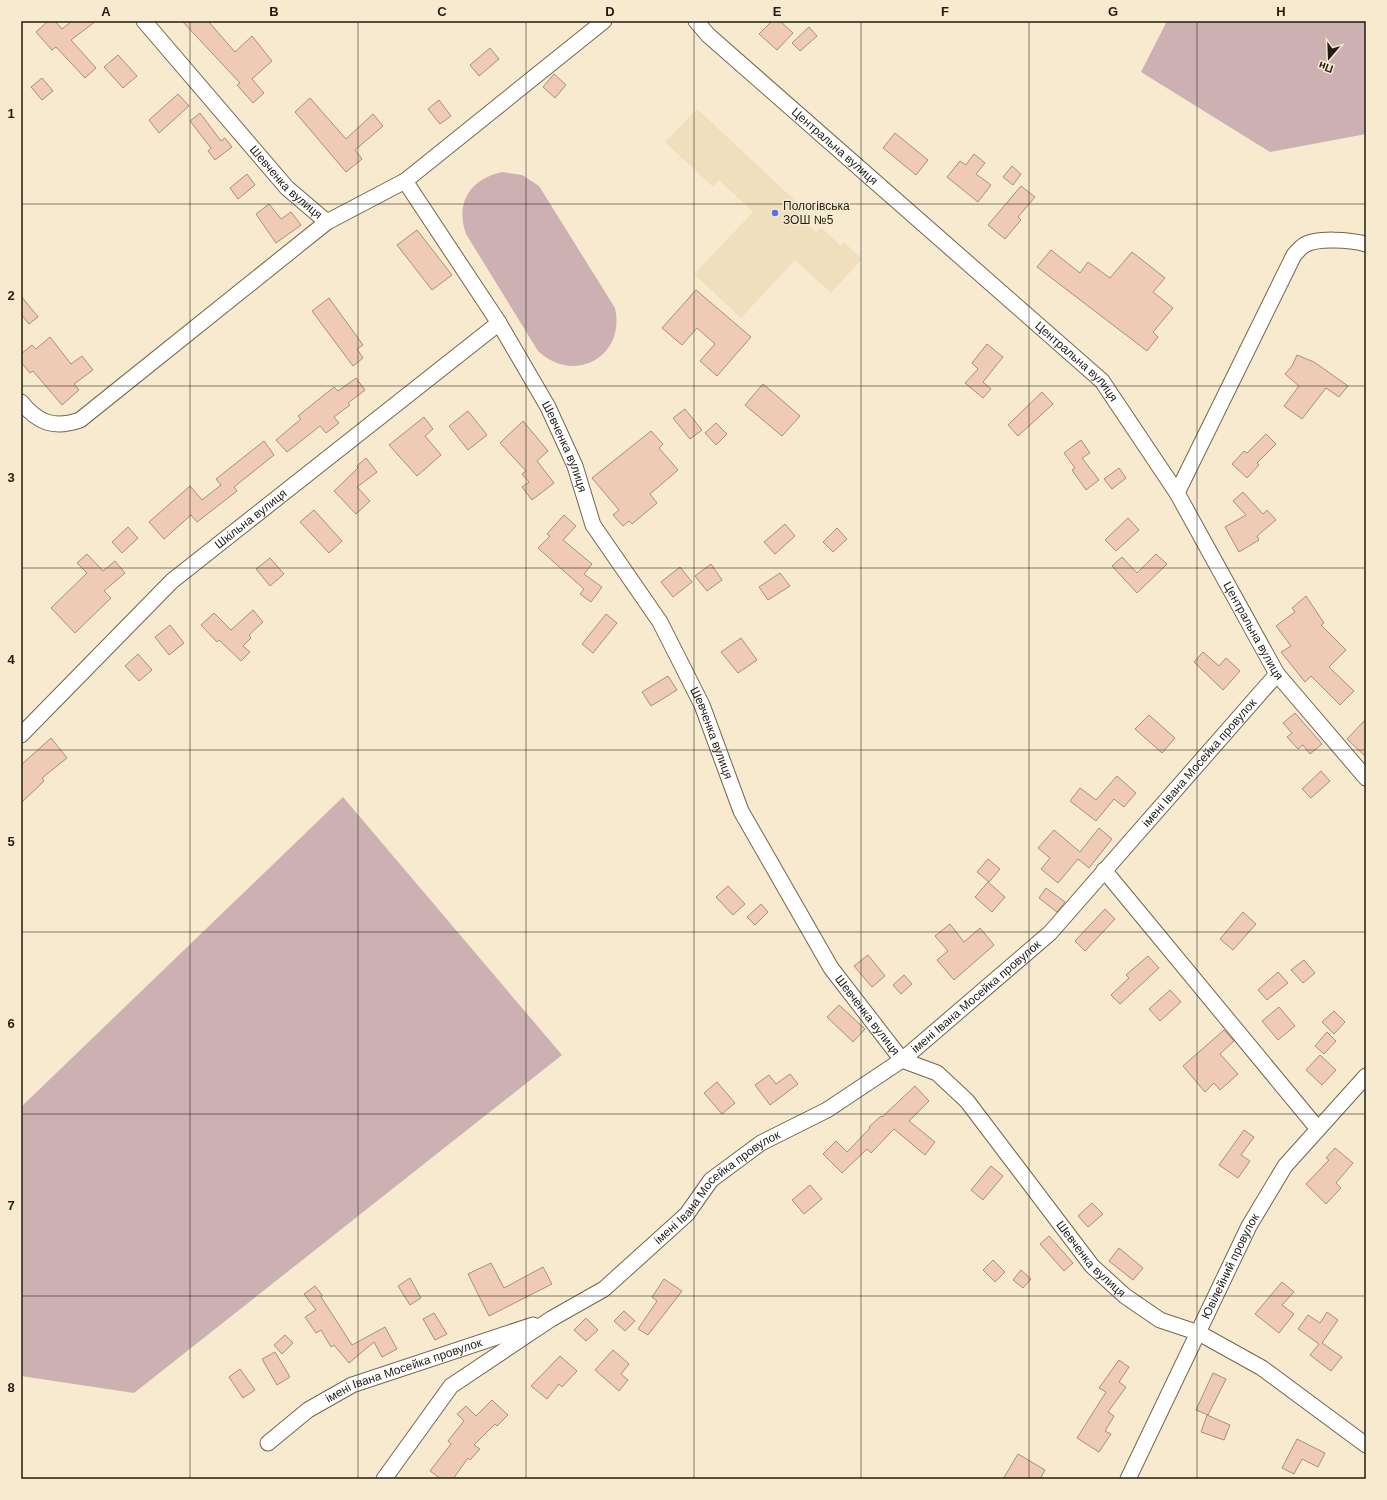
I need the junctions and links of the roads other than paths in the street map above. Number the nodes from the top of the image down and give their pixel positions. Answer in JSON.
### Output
{"nodes":[{"id":1,"x":144,"y":21,"type":"edge"},
{"id":2,"x":604,"y":21,"type":"edge"},
{"id":3,"x":696,"y":21,"type":"edge"},
{"id":4,"x":405,"y":181,"type":"junction"},
{"id":5,"x":326,"y":222,"type":"junction"},
{"id":6,"x":1366,"y":244,"type":"edge"},
{"id":7,"x":499,"y":323,"type":"junction"},
{"id":8,"x":21,"y":402,"type":"edge"},
{"id":9,"x":1178,"y":493,"type":"junction"},
{"id":10,"x":1277,"y":674,"type":"junction"},
{"id":11,"x":21,"y":735,"type":"edge"},
{"id":12,"x":1366,"y":778,"type":"edge"},
{"id":13,"x":1104,"y":870,"type":"junction"},
{"id":14,"x":902,"y":1060,"type":"junction"},
{"id":15,"x":1366,"y":1076,"type":"edge"},
{"id":16,"x":1318,"y":1129,"type":"junction"},
{"id":17,"x":550,"y":1319,"type":"junction"},
{"id":18,"x":1199,"y":1333,"type":"junction"},
{"id":19,"x":268,"y":1443,"type":"dead end"},
{"id":20,"x":1366,"y":1445,"type":"edge"},
{"id":21,"x":384,"y":1479,"type":"edge"},
{"id":22,"x":1128,"y":1479,"type":"edge"}],
"edges":[{"from":1,"to":5,"type":"street","name":"Шевченка вулиця"},
{"from":2,"to":4,"type":"street"},
{"from":3,"to":9,"type":"street","name":"Центральна вулиця"},
{"from":4,"to":5,"type":"street","name":"Шевченка вулиця"},
{"from":4,"to":7,"type":"street","name":"Шевченка вулиця"},
{"from":5,"to":8,"type":"street"},
{"from":6,"to":9,"type":"street"},
{"from":7,"to":11,"type":"street","name":"Шкільна вулиця"},
{"from":7,"to":14,"type":"street","name":"Шевченка вулиця"},
{"from":9,"to":10,"type":"street","name":"Центральна вулиця"},
{"from":10,"to":12,"type":"street","name":"Центральна вулиця"},
{"from":10,"to":13,"type":"street","name":"імені Івана Мосейка провулок"},
{"from":13,"to":14,"type":"street","name":"імені Івана Мосейка провулок"},
{"from":13,"to":16,"type":"street"},
{"from":14,"to":17,"type":"street","name":"імені Івана Мосейка провулок"},
{"from":14,"to":18,"type":"street","name":"Шевченка вулиця"},
{"from":15,"to":16,"type":"street","name":"Ювілейний провулок"},
{"from":16,"to":18,"type":"street","name":"Ювілейний провулок"},
{"from":17,"to":19,"type":"street","name":"імені Івана Мосейка провулок"},
{"from":17,"to":21,"type":"street","name":"імені Івана Мосейка провулок"},
{"from":18,"to":20,"type":"street","name":"Шевченка вулиця"},
{"from":18,"to":22,"type":"street","name":"Ювілейний провулок"}]}
